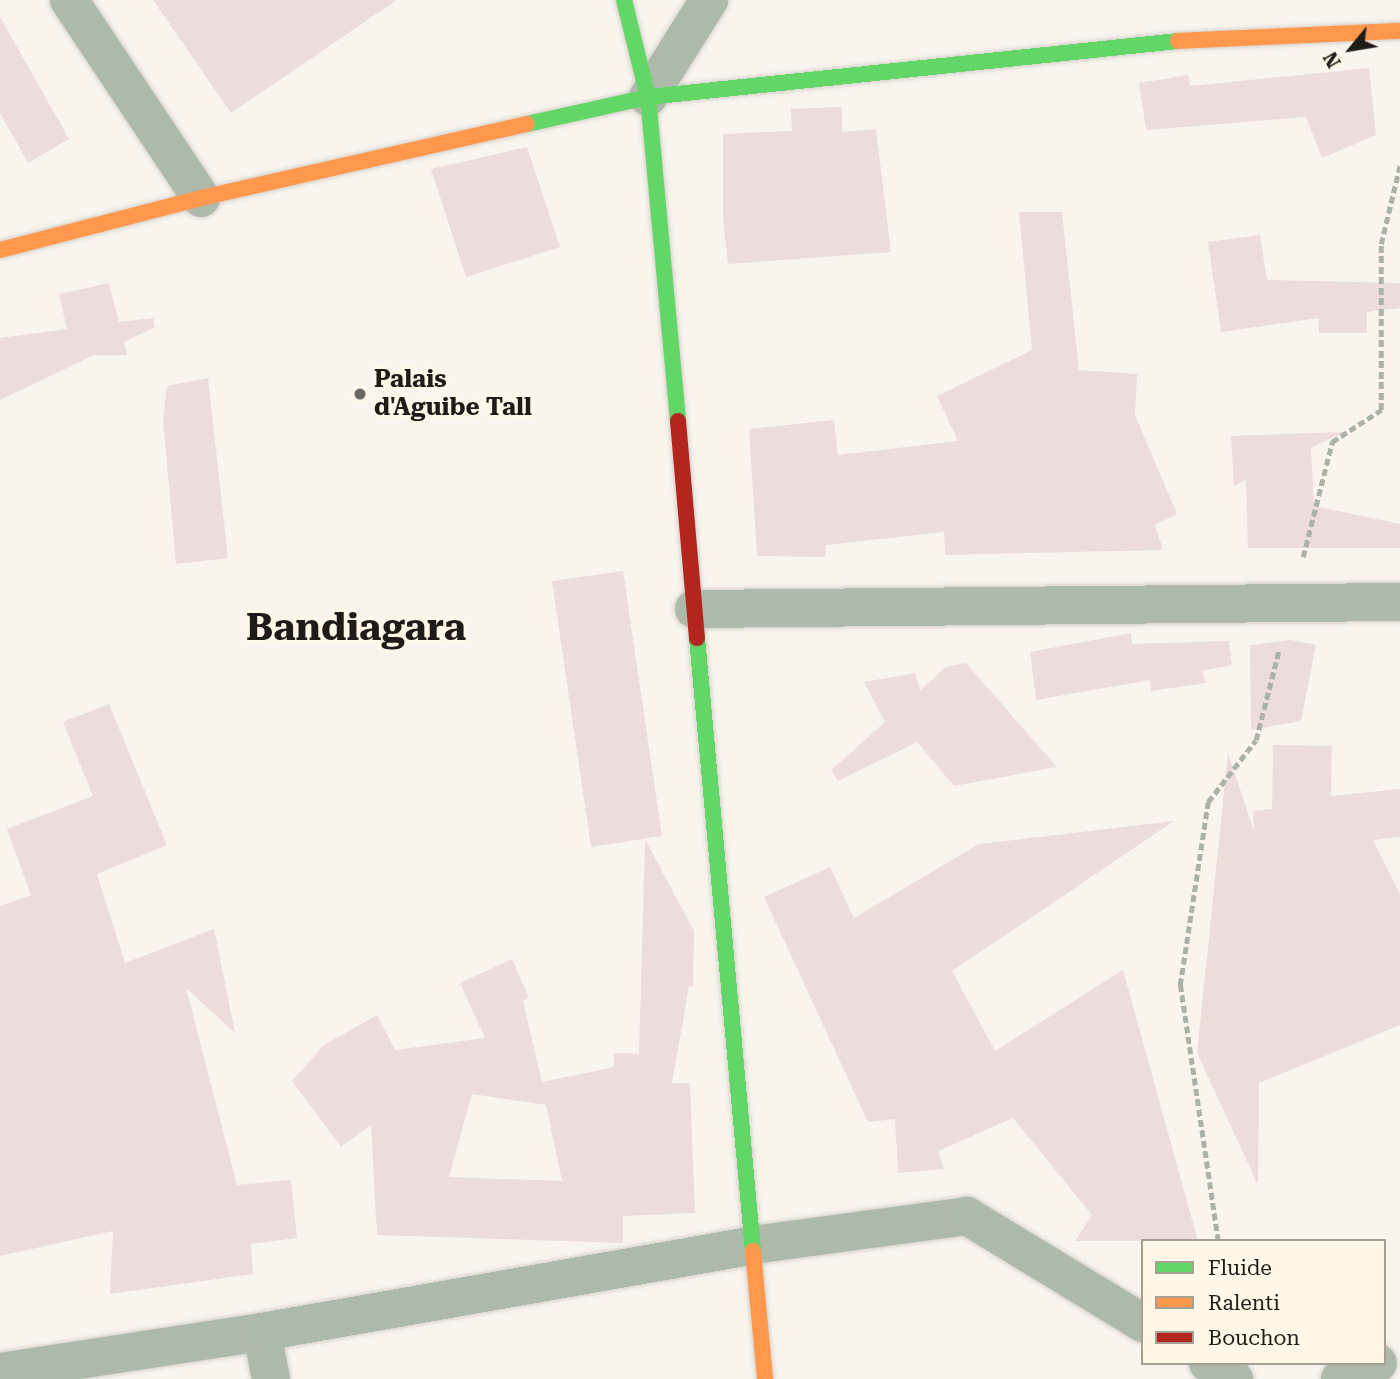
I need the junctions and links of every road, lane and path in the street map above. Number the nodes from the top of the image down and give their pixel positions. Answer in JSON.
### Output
{"nodes":[{"id":1,"x":69,"y":0,"type":"edge"},
{"id":2,"x":624,"y":0,"type":"edge"},
{"id":3,"x":709,"y":0,"type":"edge"},
{"id":4,"x":1400,"y":31,"type":"edge"},
{"id":5,"x":648,"y":97,"type":"junction"},
{"id":6,"x":1400,"y":165,"type":"edge"},
{"id":7,"x":201,"y":198,"type":"junction"},
{"id":8,"x":0,"y":250,"type":"edge"},
{"id":9,"x":1292,"y":600,"type":"junction"},
{"id":10,"x":1400,"y":602,"type":"edge"},
{"id":11,"x":694,"y":609,"type":"junction"},
{"id":12,"x":1217,"y":1239,"type":"edge"},
{"id":13,"x":753,"y":1245,"type":"junction"},
{"id":14,"x":1141,"y":1322,"type":"edge"},
{"id":15,"x":262,"y":1332,"type":"junction"},
{"id":16,"x":1212,"y":1365,"type":"edge"},
{"id":17,"x":1373,"y":1365,"type":"edge"},
{"id":18,"x":0,"y":1371,"type":"edge"},
{"id":19,"x":271,"y":1379,"type":"edge"},
{"id":20,"x":765,"y":1379,"type":"edge"},
{"id":21,"x":1234,"y":1379,"type":"edge"},
{"id":22,"x":1340,"y":1379,"type":"edge"}],
"edges":[{"from":1,"to":7,"type":"street"},
{"from":2,"to":5,"type":"street"},
{"from":3,"to":5,"type":"street"},
{"from":4,"to":5,"type":"street"},
{"from":5,"to":7,"type":"street"},
{"from":5,"to":11,"type":"street"},
{"from":6,"to":9,"type":"path"},
{"from":7,"to":8,"type":"street"},
{"from":9,"to":10,"type":"street"},
{"from":9,"to":11,"type":"street"},
{"from":9,"to":12,"type":"path"},
{"from":11,"to":13,"type":"street"},
{"from":13,"to":14,"type":"street"},
{"from":13,"to":15,"type":"street"},
{"from":13,"to":20,"type":"street"},
{"from":15,"to":18,"type":"street"},
{"from":15,"to":19,"type":"street"},
{"from":16,"to":21,"type":"street"},
{"from":17,"to":22,"type":"street"}]}
